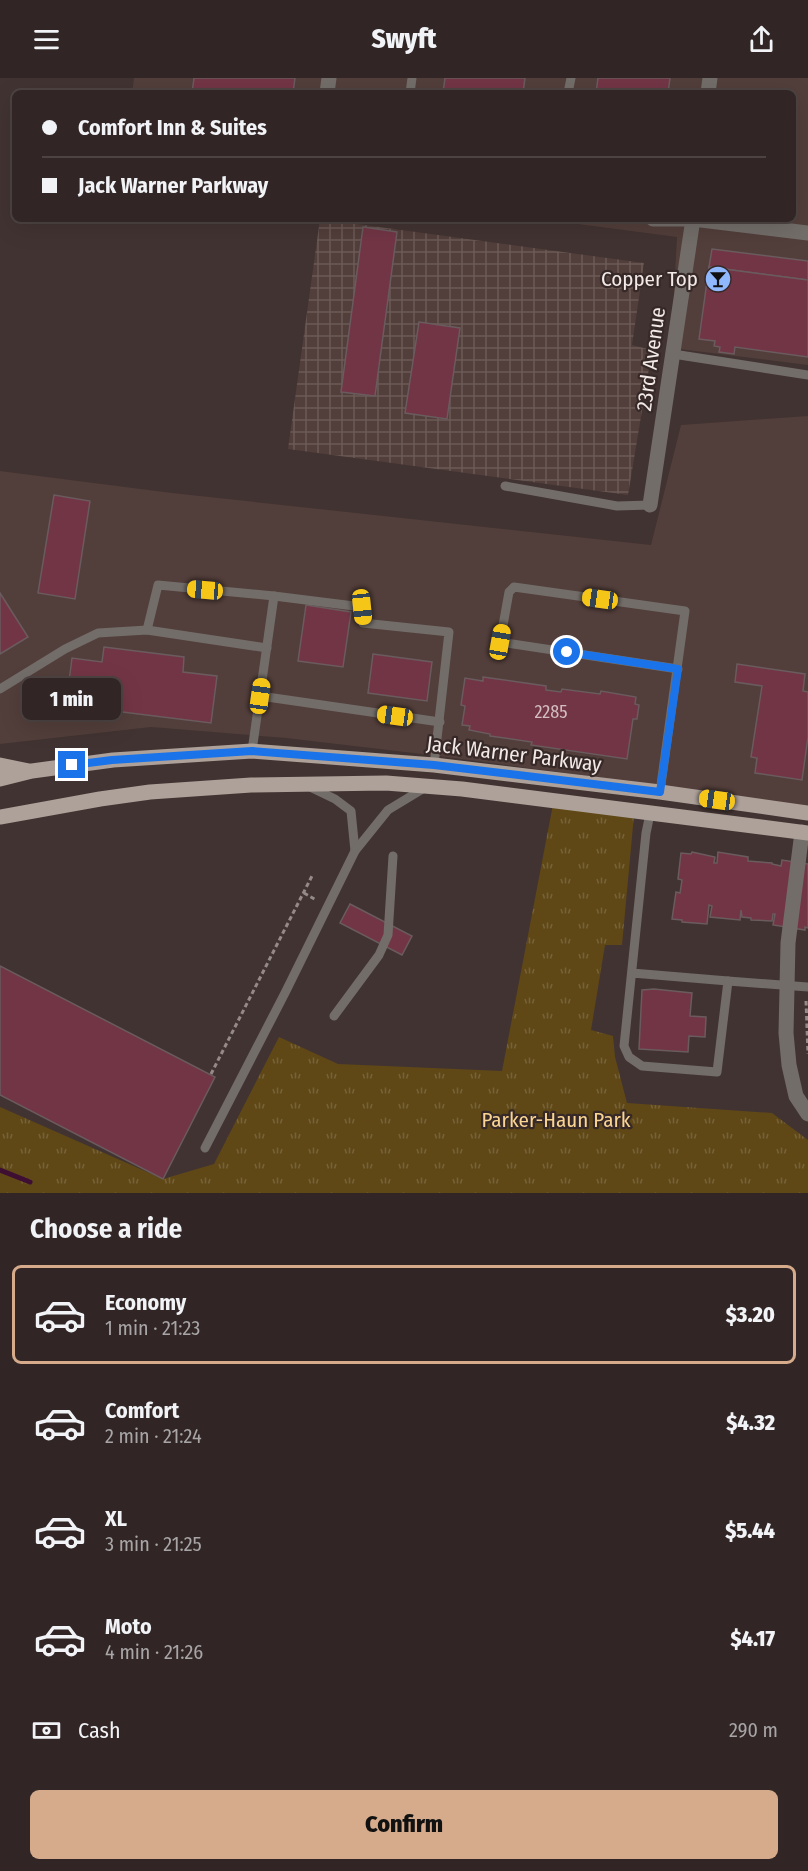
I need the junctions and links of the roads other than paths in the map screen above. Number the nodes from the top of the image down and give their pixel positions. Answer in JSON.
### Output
{"nodes":[{"id":1,"x":693,"y":222,"type":"edge"},
{"id":2,"x":716,"y":222,"type":"edge"},
{"id":3,"x":808,"y":234,"type":"edge"},
{"id":4,"x":673,"y":354,"type":"junction"},
{"id":5,"x":808,"y":375,"type":"edge"},
{"id":6,"x":506,"y":486,"type":"dead end"},
{"id":7,"x":650,"y":505,"type":"joint"},
{"id":8,"x":274,"y":596,"type":"junction"},
{"id":9,"x":147,"y":630,"type":"junction"},
{"id":10,"x":267,"y":648,"type":"junction"},
{"id":11,"x":678,"y":669,"type":"junction"},
{"id":12,"x":0,"y":689,"type":"edge"},
{"id":13,"x":260,"y":696,"type":"junction"},
{"id":14,"x":440,"y":722,"type":"junction"},
{"id":15,"x":252,"y":751,"type":"junction"},
{"id":16,"x":0,"y":765,"type":"edge"},
{"id":17,"x":434,"y":765,"type":"junction"},
{"id":18,"x":32,"y":771,"type":"junction"},
{"id":19,"x":0,"y":780,"type":"edge"},
{"id":20,"x":303,"y":784,"type":"junction"},
{"id":21,"x":428,"y":785,"type":"junction"},
{"id":22,"x":660,"y":792,"type":"junction"},
{"id":23,"x":808,"y":813,"type":"edge"},
{"id":24,"x":650,"y":814,"type":"junction"},
{"id":25,"x":0,"y":817,"type":"edge"},
{"id":26,"x":805,"y":832,"type":"edge"},
{"id":27,"x":355,"y":851,"type":"junction"},
{"id":28,"x":393,"y":856,"type":"dead end"},
{"id":29,"x":632,"y":973,"type":"junction"},
{"id":30,"x":728,"y":981,"type":"junction"},
{"id":31,"x":787,"y":985,"type":"junction"},
{"id":32,"x":808,"y":987,"type":"edge"},
{"id":33,"x":334,"y":1016,"type":"dead end"},
{"id":34,"x":808,"y":1114,"type":"edge"},
{"id":35,"x":205,"y":1148,"type":"dead end"}],
"edges":[{"from":1,"to":4,"type":"street","name":"23rd Avenue"},
{"from":2,"to":3,"type":"street"},
{"from":4,"to":5,"type":"lane"},
{"from":4,"to":7,"type":"street","name":"23rd Avenue"},
{"from":6,"to":7,"type":"lane"},
{"from":8,"to":9,"type":"lane"},
{"from":8,"to":10,"type":"lane"},
{"from":8,"to":14,"type":"lane"},
{"from":9,"to":10,"type":"lane"},
{"from":9,"to":12,"type":"lane"},
{"from":10,"to":13,"type":"lane"},
{"from":11,"to":11,"type":"lane"},
{"from":11,"to":22,"type":"lane"},
{"from":13,"to":14,"type":"lane"},
{"from":13,"to":15,"type":"lane"},
{"from":14,"to":17,"type":"lane"},
{"from":15,"to":17,"type":"main road","name":"Jack Warner Parkway"},
{"from":15,"to":18,"type":"main road","name":"Jack Warner Parkway"},
{"from":16,"to":18,"type":"main road"},
{"from":17,"to":22,"type":"main road","name":"Jack Warner Parkway"},
{"from":18,"to":19,"type":"main road","name":"Jack Warner Parkway"},
{"from":20,"to":21,"type":"main road","name":"Jack Warner Parkway"},
{"from":20,"to":25,"type":"main road","name":"Jack Warner Parkway"},
{"from":20,"to":27,"type":"lane"},
{"from":21,"to":24,"type":"main road","name":"Jack Warner Parkway"},
{"from":21,"to":27,"type":"lane"},
{"from":22,"to":23,"type":"main road","name":"Jack Warner Parkway"},
{"from":24,"to":26,"type":"main road","name":"Jack Warner Parkway"},
{"from":24,"to":29,"type":"lane"},
{"from":26,"to":31,"type":"street"},
{"from":27,"to":35,"type":"lane"},
{"from":28,"to":33,"type":"lane"},
{"from":29,"to":30,"type":"lane"},
{"from":29,"to":30,"type":"lane"},
{"from":30,"to":31,"type":"lane"},
{"from":31,"to":32,"type":"lane"},
{"from":31,"to":34,"type":"street"}]}
